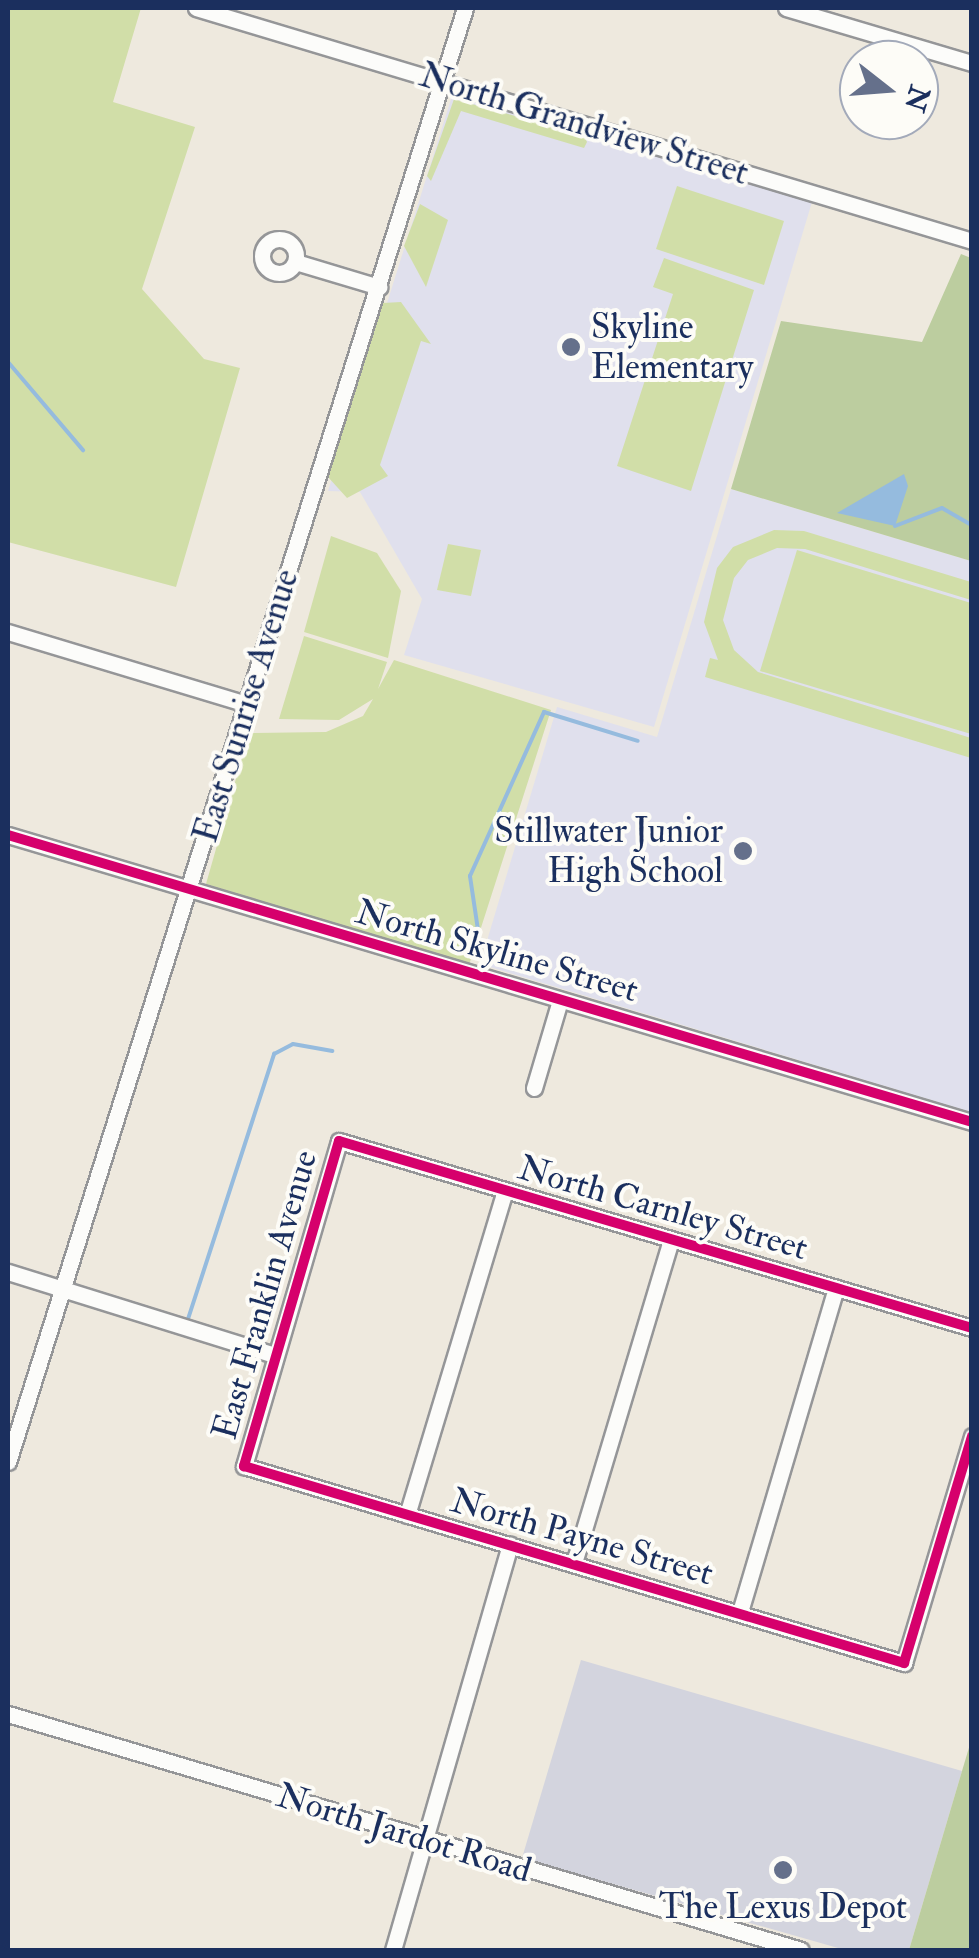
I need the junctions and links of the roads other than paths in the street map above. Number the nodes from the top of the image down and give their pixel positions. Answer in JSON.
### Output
{"nodes":[{"id":1,"x":196,"y":8,"type":"edge"},
{"id":2,"x":466,"y":8,"type":"edge"},
{"id":3,"x":786,"y":8,"type":"edge"},
{"id":4,"x":972,"y":63,"type":"edge"},
{"id":5,"x":443,"y":82,"type":"junction"},
{"id":6,"x":972,"y":242,"type":"edge"},
{"id":7,"x":299,"y":262,"type":"dead end"},
{"id":8,"x":378,"y":287,"type":"junction"},
{"id":9,"x":8,"y":632,"type":"edge"},
{"id":10,"x":246,"y":704,"type":"junction"},
{"id":11,"x":8,"y":835,"type":"edge"},
{"id":12,"x":188,"y":889,"type":"junction"},
{"id":13,"x":560,"y":1000,"type":"junction"},
{"id":14,"x":534,"y":1088,"type":"dead end"},
{"id":15,"x":972,"y":1122,"type":"edge"},
{"id":16,"x":339,"y":1140,"type":"joint"},
{"id":17,"x":505,"y":1190,"type":"junction"},
{"id":18,"x":670,"y":1239,"type":"junction"},
{"id":19,"x":8,"y":1272,"type":"edge"},
{"id":20,"x":62,"y":1288,"type":"junction"},
{"id":21,"x":836,"y":1288,"type":"junction"},
{"id":22,"x":972,"y":1328,"type":"edge"},
{"id":23,"x":276,"y":1355,"type":"junction"},
{"id":24,"x":972,"y":1436,"type":"edge"},
{"id":25,"x":8,"y":1462,"type":"edge"},
{"id":26,"x":244,"y":1466,"type":"joint"},
{"id":27,"x":407,"y":1515,"type":"junction"},
{"id":28,"x":510,"y":1545,"type":"junction"},
{"id":29,"x":574,"y":1564,"type":"junction"},
{"id":30,"x":740,"y":1612,"type":"junction"},
{"id":31,"x":8,"y":1714,"type":"edge"},
{"id":32,"x":423,"y":1839,"type":"junction"},
{"id":33,"x":393,"y":1950,"type":"edge"},
{"id":34,"x":801,"y":1950,"type":"edge"}],
"edges":[{"from":1,"to":5,"type":"street","name":"North Grandview Street"},
{"from":2,"to":5,"type":"street","name":"East Sunrise Avenue"},
{"from":3,"to":4,"type":"street"},
{"from":5,"to":6,"type":"street","name":"North Grandview Street"},
{"from":5,"to":8,"type":"street","name":"East Sunrise Avenue"},
{"from":7,"to":8,"type":"street"},
{"from":8,"to":10,"type":"street","name":"East Sunrise Avenue"},
{"from":9,"to":10,"type":"street"},
{"from":10,"to":12,"type":"street","name":"East Sunrise Avenue"},
{"from":11,"to":12,"type":"street","name":"North Skyline Street"},
{"from":12,"to":13,"type":"street","name":"North Skyline Street"},
{"from":12,"to":20,"type":"street","name":"East Sunrise Avenue"},
{"from":13,"to":14,"type":"street"},
{"from":13,"to":15,"type":"street","name":"North Skyline Street"},
{"from":16,"to":17,"type":"street","name":"North Carnley Street"},
{"from":16,"to":23,"type":"street","name":"East Franklin Avenue"},
{"from":17,"to":18,"type":"street","name":"North Carnley Street"},
{"from":17,"to":27,"type":"street"},
{"from":18,"to":21,"type":"street","name":"North Carnley Street"},
{"from":18,"to":29,"type":"street"},
{"from":19,"to":20,"type":"street"},
{"from":20,"to":23,"type":"street"},
{"from":20,"to":25,"type":"street","name":"East Sunrise Avenue"},
{"from":21,"to":22,"type":"street","name":"North Carnley Street"},
{"from":21,"to":30,"type":"street"},
{"from":23,"to":26,"type":"street","name":"East Franklin Avenue"},
{"from":24,"to":30,"type":"street","name":"North Payne Street"},
{"from":26,"to":27,"type":"street","name":"North Payne Street"},
{"from":27,"to":28,"type":"street","name":"North Payne Street"},
{"from":28,"to":29,"type":"street","name":"North Payne Street"},
{"from":28,"to":32,"type":"street"},
{"from":29,"to":30,"type":"street","name":"North Payne Street"},
{"from":31,"to":32,"type":"street","name":"North Jardot Road"},
{"from":32,"to":33,"type":"street"},
{"from":32,"to":34,"type":"street","name":"North Jardot Road"}]}
